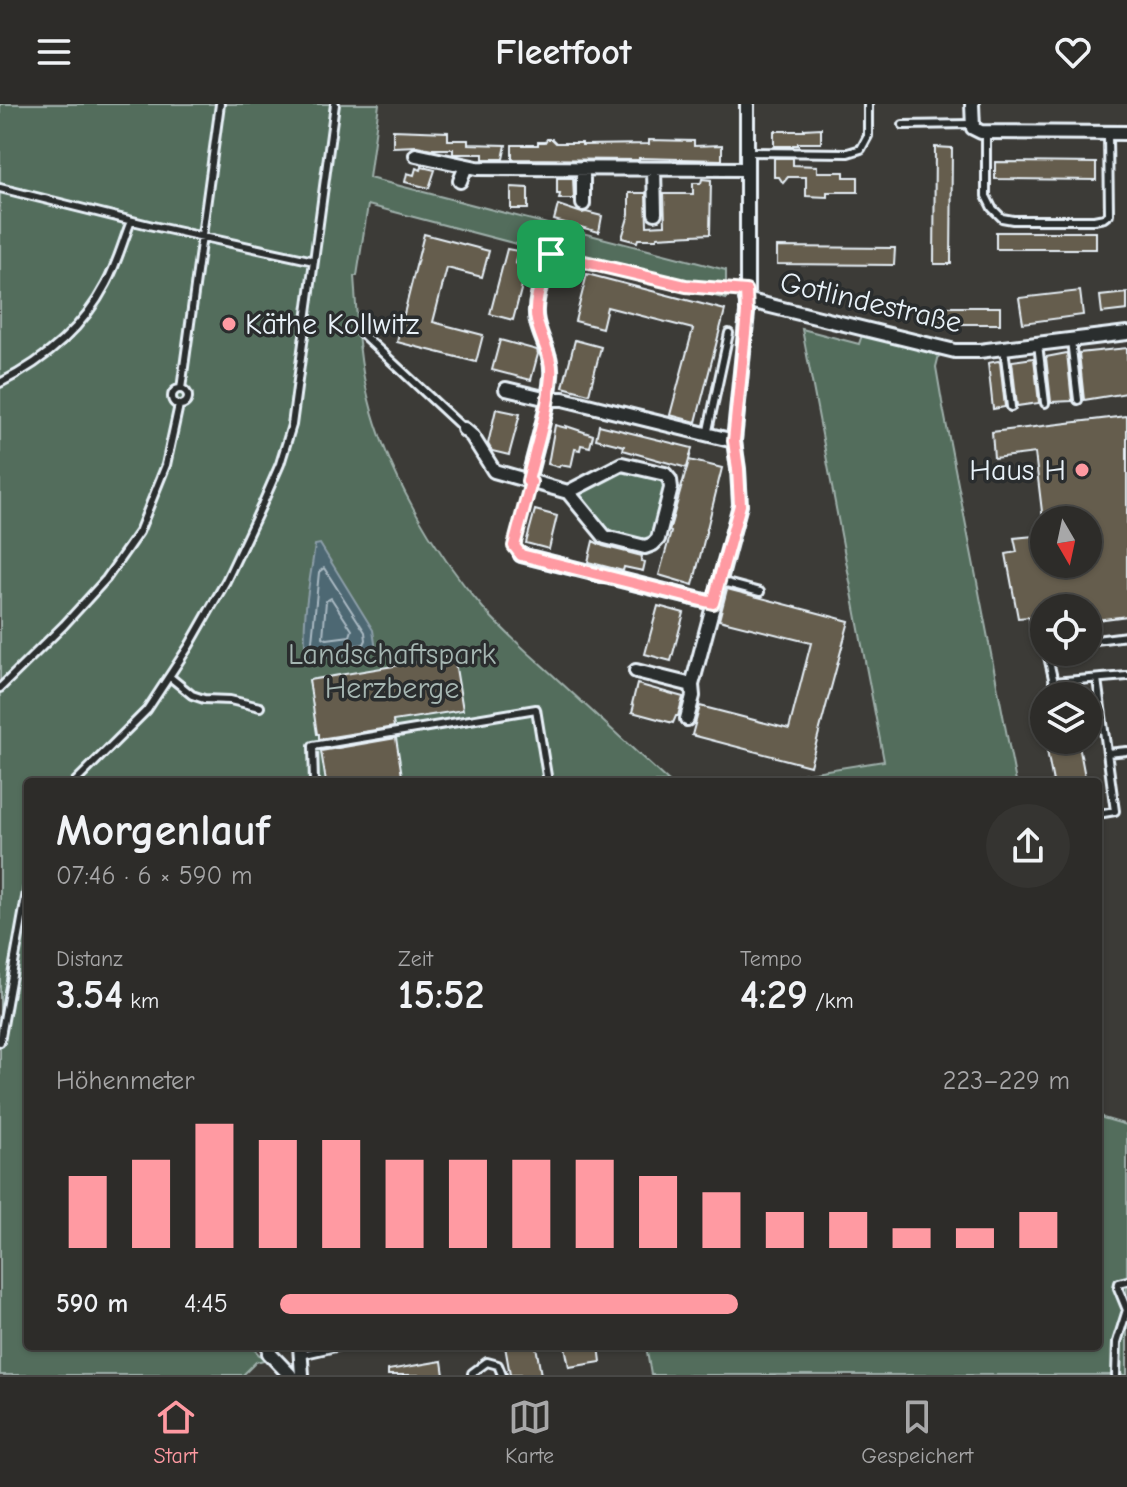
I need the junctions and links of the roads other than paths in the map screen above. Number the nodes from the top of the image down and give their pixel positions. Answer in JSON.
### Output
{"nodes":[{"id":1,"x":220,"y":104,"type":"edge"},
{"id":2,"x":335,"y":104,"type":"edge"},
{"id":3,"x":747,"y":104,"type":"edge"},
{"id":4,"x":868,"y":104,"type":"edge"},
{"id":5,"x":972,"y":104,"type":"edge"},
{"id":6,"x":903,"y":125,"type":"dead end"},
{"id":7,"x":978,"y":129,"type":"junction"},
{"id":8,"x":1108,"y":133,"type":"junction"},
{"id":9,"x":1127,"y":133,"type":"edge"},
{"id":10,"x":746,"y":152,"type":"junction"},
{"id":11,"x":416,"y":155,"type":"dead end"},
{"id":12,"x":466,"y":166,"type":"junction"},
{"id":13,"x":583,"y":168,"type":"junction"},
{"id":14,"x":654,"y":169,"type":"junction"},
{"id":15,"x":746,"y":169,"type":"junction"},
{"id":16,"x":460,"y":181,"type":"dead end"},
{"id":17,"x":0,"y":188,"type":"edge"},
{"id":18,"x":583,"y":204,"type":"dead end"},
{"id":19,"x":655,"y":213,"type":"dead end"},
{"id":20,"x":131,"y":221,"type":"junction"},
{"id":21,"x":202,"y":236,"type":"junction"},
{"id":22,"x":550,"y":239,"type":"dead end"},
{"id":23,"x":549,"y":254,"type":"junction"},
{"id":24,"x":314,"y":261,"type":"junction"},
{"id":25,"x":746,"y":296,"type":"junction"},
{"id":26,"x":358,"y":330,"type":"dead end"},
{"id":27,"x":729,"y":333,"type":"dead end"},
{"id":28,"x":1127,"y":333,"type":"edge"},
{"id":29,"x":1071,"y":340,"type":"junction"},
{"id":30,"x":1038,"y":344,"type":"junction"},
{"id":31,"x":1004,"y":348,"type":"junction"},
{"id":32,"x":0,"y":383,"type":"edge"},
{"id":33,"x":506,"y":389,"type":"dead end"},
{"id":34,"x":548,"y":399,"type":"junction"},
{"id":35,"x":1078,"y":400,"type":"dead end"},
{"id":36,"x":1045,"y":403,"type":"dead end"},
{"id":37,"x":1011,"y":407,"type":"dead end"},
{"id":38,"x":464,"y":429,"type":"joint"},
{"id":39,"x":707,"y":436,"type":"junction"},
{"id":40,"x":734,"y":441,"type":"junction"},
{"id":41,"x":529,"y":481,"type":"junction"},
{"id":42,"x":568,"y":492,"type":"junction"},
{"id":43,"x":521,"y":555,"type":"joint"},
{"id":44,"x":719,"y":581,"type":"junction"},
{"id":45,"x":760,"y":592,"type":"dead end"},
{"id":46,"x":713,"y":603,"type":"junction"},
{"id":47,"x":1127,"y":636,"type":"edge"},
{"id":48,"x":1102,"y":639,"type":"edge"},
{"id":49,"x":1050,"y":666,"type":"edge"},
{"id":50,"x":636,"y":671,"type":"dead end"},
{"id":51,"x":1127,"y":676,"type":"edge"},
{"id":52,"x":170,"y":677,"type":"junction"},
{"id":53,"x":1097,"y":679,"type":"junction"},
{"id":54,"x":1053,"y":682,"type":"joint"},
{"id":55,"x":692,"y":685,"type":"junction"},
{"id":56,"x":0,"y":688,"type":"edge"},
{"id":57,"x":260,"y":707,"type":"dead end"},
{"id":58,"x":687,"y":719,"type":"dead end"},
{"id":59,"x":1127,"y":751,"type":"edge"},
{"id":60,"x":1107,"y":753,"type":"junction"},
{"id":61,"x":79,"y":778,"type":"edge"},
{"id":62,"x":314,"y":778,"type":"edge"},
{"id":63,"x":547,"y":778,"type":"edge"},
{"id":64,"x":1127,"y":809,"type":"edge"},
{"id":65,"x":1115,"y":811,"type":"junction"},
{"id":66,"x":1102,"y":813,"type":"edge"},
{"id":67,"x":24,"y":908,"type":"edge"},
{"id":68,"x":0,"y":1042,"type":"edge"},
{"id":69,"x":1127,"y":1281,"type":"edge"},
{"id":70,"x":1127,"y":1310,"type":"edge"},
{"id":71,"x":270,"y":1350,"type":"edge"},
{"id":72,"x":300,"y":1350,"type":"edge"},
{"id":73,"x":290,"y":1375,"type":"edge"},
{"id":74,"x":302,"y":1375,"type":"edge"},
{"id":75,"x":472,"y":1375,"type":"edge"},
{"id":76,"x":502,"y":1375,"type":"edge"},
{"id":77,"x":1116,"y":1375,"type":"edge"}],
"edges":[{"from":1,"to":21,"type":"lane"},
{"from":2,"to":24,"type":"lane"},
{"from":3,"to":10,"type":"street"},
{"from":4,"to":10,"type":"lane"},
{"from":5,"to":7,"type":"street"},
{"from":6,"to":7,"type":"lane"},
{"from":7,"to":8,"type":"street"},
{"from":7,"to":8,"type":"lane"},
{"from":8,"to":9,"type":"street"},
{"from":10,"to":15,"type":"street"},
{"from":11,"to":12,"type":"street"},
{"from":12,"to":13,"type":"street"},
{"from":12,"to":16,"type":"street"},
{"from":13,"to":14,"type":"street"},
{"from":13,"to":18,"type":"street"},
{"from":14,"to":15,"type":"street"},
{"from":14,"to":19,"type":"street"},
{"from":15,"to":25,"type":"street"},
{"from":17,"to":20,"type":"lane"},
{"from":20,"to":21,"type":"lane"},
{"from":20,"to":32,"type":"lane"},
{"from":21,"to":24,"type":"lane"},
{"from":21,"to":56,"type":"lane"},
{"from":22,"to":23,"type":"lane"},
{"from":23,"to":25,"type":"lane"},
{"from":23,"to":34,"type":"street"},
{"from":24,"to":52,"type":"lane"},
{"from":25,"to":31,"type":"street","name":"Gotlindestraße"},
{"from":25,"to":40,"type":"street"},
{"from":26,"to":38,"type":"lane"},
{"from":27,"to":39,"type":"lane"},
{"from":28,"to":29,"type":"street","name":"Gotlindestraße"},
{"from":29,"to":30,"type":"street","name":"Gotlindestraße"},
{"from":29,"to":35,"type":"lane"},
{"from":30,"to":31,"type":"street","name":"Gotlindestraße"},
{"from":30,"to":36,"type":"lane"},
{"from":31,"to":37,"type":"lane"},
{"from":33,"to":34,"type":"street"},
{"from":34,"to":39,"type":"street"},
{"from":34,"to":41,"type":"street"},
{"from":38,"to":41,"type":"street"},
{"from":39,"to":40,"type":"street"},
{"from":40,"to":44,"type":"street"},
{"from":41,"to":42,"type":"street"},
{"from":41,"to":43,"type":"lane"},
{"from":42,"to":42,"type":"street"},
{"from":43,"to":46,"type":"street"},
{"from":44,"to":45,"type":"lane"},
{"from":44,"to":46,"type":"street"},
{"from":46,"to":55,"type":"street"},
{"from":47,"to":48,"type":"lane"},
{"from":49,"to":54,"type":"lane"},
{"from":50,"to":55,"type":"street"},
{"from":51,"to":53,"type":"lane"},
{"from":52,"to":57,"type":"lane"},
{"from":52,"to":61,"type":"lane"},
{"from":53,"to":54,"type":"lane"},
{"from":53,"to":60,"type":"lane"},
{"from":55,"to":58,"type":"street"},
{"from":59,"to":60,"type":"lane"},
{"from":60,"to":65,"type":"lane"},
{"from":62,"to":63,"type":"lane"},
{"from":64,"to":65,"type":"lane"},
{"from":65,"to":66,"type":"lane"},
{"from":67,"to":68,"type":"lane"},
{"from":69,"to":70,"type":"lane"},
{"from":70,"to":77,"type":"lane"},
{"from":71,"to":73,"type":"street"},
{"from":72,"to":74,"type":"street"},
{"from":75,"to":76,"type":"lane"}]}
